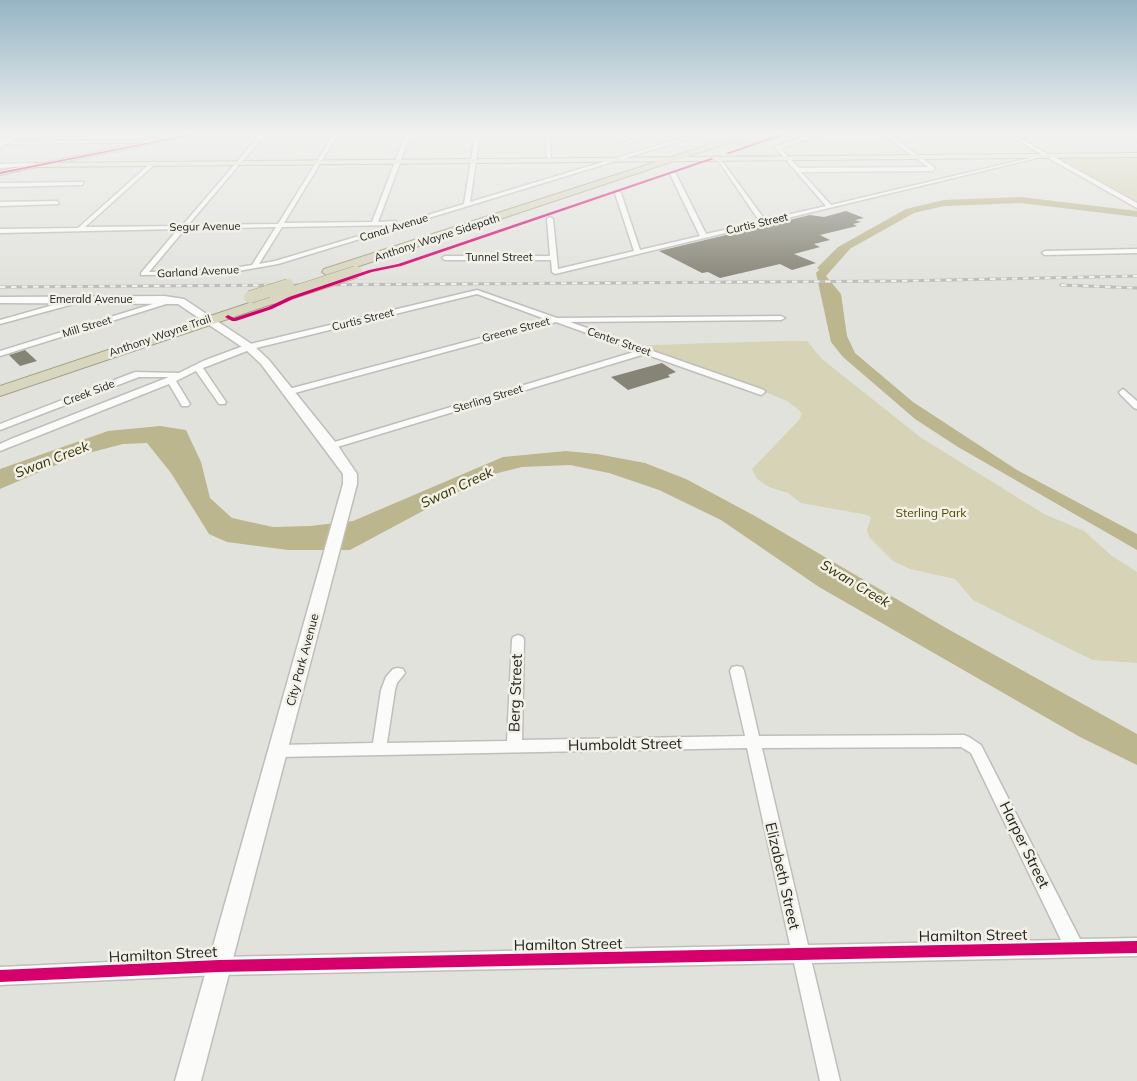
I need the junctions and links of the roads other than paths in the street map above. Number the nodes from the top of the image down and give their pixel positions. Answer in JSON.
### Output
{"nodes":[{"id":1,"x":64,"y":183,"type":"edge"},
{"id":2,"x":131,"y":183,"type":"edge"},
{"id":3,"x":220,"y":183,"type":"edge"},
{"id":4,"x":304,"y":183,"type":"edge"},
{"id":5,"x":389,"y":183,"type":"edge"},
{"id":6,"x":470,"y":183,"type":"edge"},
{"id":7,"x":541,"y":183,"type":"edge"},
{"id":8,"x":597,"y":183,"type":"edge"},
{"id":9,"x":624,"y":183,"type":"edge"},
{"id":10,"x":678,"y":183,"type":"edge"},
{"id":11,"x":738,"y":183,"type":"edge"},
{"id":12,"x":810,"y":183,"type":"edge"},
{"id":13,"x":928,"y":183,"type":"edge"},
{"id":14,"x":1097,"y":183,"type":"edge"},
{"id":15,"x":0,"y":185,"type":"edge"},
{"id":16,"x":618,"y":193,"type":"dead end"},
{"id":17,"x":57,"y":203,"type":"dead end"},
{"id":18,"x":0,"y":204,"type":"edge"},
{"id":19,"x":467,"y":205,"type":"junction"},
{"id":20,"x":1137,"y":206,"type":"edge"},
{"id":21,"x":830,"y":207,"type":"junction"},
{"id":22,"x":550,"y":219,"type":"dead end"},
{"id":23,"x":763,"y":222,"type":"junction"},
{"id":24,"x":374,"y":223,"type":"junction"},
{"id":25,"x":410,"y":223,"type":"junction"},
{"id":26,"x":279,"y":225,"type":"junction"},
{"id":27,"x":183,"y":227,"type":"junction"},
{"id":28,"x":80,"y":229,"type":"junction"},
{"id":29,"x":0,"y":230,"type":"edge"},
{"id":30,"x":704,"y":237,"type":"junction"},
{"id":31,"x":1137,"y":251,"type":"edge"},
{"id":32,"x":637,"y":252,"type":"junction"},
{"id":33,"x":1045,"y":253,"type":"dead end"},
{"id":34,"x":445,"y":258,"type":"dead end"},
{"id":35,"x":553,"y":258,"type":"junction"},
{"id":36,"x":254,"y":267,"type":"junction"},
{"id":37,"x":477,"y":292,"type":"joint"},
{"id":38,"x":0,"y":300,"type":"edge"},
{"id":39,"x":78,"y":300,"type":"junction"},
{"id":40,"x":178,"y":300,"type":"junction"},
{"id":41,"x":204,"y":317,"type":"junction"},
{"id":42,"x":781,"y":318,"type":"dead end"},
{"id":43,"x":555,"y":320,"type":"junction"},
{"id":44,"x":0,"y":322,"type":"edge"},
{"id":45,"x":249,"y":347,"type":"junction"},
{"id":46,"x":645,"y":352,"type":"junction"},
{"id":47,"x":0,"y":354,"type":"edge"},
{"id":48,"x":197,"y":367,"type":"junction"},
{"id":49,"x":180,"y":375,"type":"junction"},
{"id":50,"x":0,"y":380,"type":"edge"},
{"id":51,"x":171,"y":380,"type":"junction"},
{"id":52,"x":0,"y":391,"type":"edge"},
{"id":53,"x":288,"y":392,"type":"junction"},
{"id":54,"x":761,"y":392,"type":"dead end"},
{"id":55,"x":1124,"y":392,"type":"dead end"},
{"id":56,"x":222,"y":402,"type":"dead end"},
{"id":57,"x":185,"y":404,"type":"dead end"},
{"id":58,"x":1137,"y":406,"type":"edge"},
{"id":59,"x":0,"y":429,"type":"edge"},
{"id":60,"x":14,"y":441,"type":"junction"},
{"id":61,"x":331,"y":446,"type":"junction"},
{"id":62,"x":0,"y":448,"type":"edge"},
{"id":63,"x":518,"y":640,"type":"dead end"},
{"id":64,"x":737,"y":671,"type":"dead end"},
{"id":65,"x":398,"y":673,"type":"dead end"},
{"id":66,"x":752,"y":742,"type":"junction"},
{"id":67,"x":971,"y":744,"type":"joint"},
{"id":68,"x":514,"y":747,"type":"junction"},
{"id":69,"x":379,"y":749,"type":"junction"},
{"id":70,"x":278,"y":751,"type":"junction"},
{"id":71,"x":1137,"y":947,"type":"edge"},
{"id":72,"x":1075,"y":948,"type":"junction"},
{"id":73,"x":800,"y":953,"type":"junction"},
{"id":74,"x":219,"y":966,"type":"junction"},
{"id":75,"x":0,"y":976,"type":"edge"},
{"id":76,"x":188,"y":1081,"type":"edge"},
{"id":77,"x":830,"y":1081,"type":"edge"}],
"edges":[{"from":1,"to":15,"type":"street"},
{"from":2,"to":28,"type":"street"},
{"from":3,"to":27,"type":"street"},
{"from":4,"to":26,"type":"street"},
{"from":5,"to":24,"type":"street"},
{"from":6,"to":19,"type":"street"},
{"from":7,"to":19,"type":"street","name":"Canal Avenue"},
{"from":8,"to":41,"type":"highway","name":"Anthony Wayne Trail","bridge":true},
{"from":9,"to":41,"type":"highway","name":"Anthony Wayne Trail","bridge":true},
{"from":10,"to":30,"type":"street"},
{"from":11,"to":23,"type":"street"},
{"from":12,"to":21,"type":"street"},
{"from":13,"to":21,"type":"street","name":"Curtis Street"},
{"from":14,"to":20,"type":"street"},
{"from":16,"to":32,"type":"street"},
{"from":17,"to":18,"type":"street"},
{"from":19,"to":25,"type":"street","name":"Canal Avenue"},
{"from":21,"to":23,"type":"street","name":"Curtis Street"},
{"from":22,"to":35,"type":"street"},
{"from":23,"to":30,"type":"street","name":"Curtis Street"},
{"from":24,"to":25,"type":"street","name":"Segur Avenue"},
{"from":24,"to":26,"type":"street","name":"Segur Avenue"},
{"from":25,"to":36,"type":"street","name":"Canal Avenue"},
{"from":26,"to":27,"type":"street","name":"Segur Avenue"},
{"from":26,"to":36,"type":"street"},
{"from":27,"to":28,"type":"street","name":"Segur Avenue"},
{"from":27,"to":36,"type":"street","name":"Garland Avenue"},
{"from":28,"to":29,"type":"street","name":"Segur Avenue"},
{"from":30,"to":32,"type":"street","name":"Curtis Street"},
{"from":31,"to":33,"type":"street"},
{"from":32,"to":35,"type":"street","name":"Curtis Street"},
{"from":34,"to":35,"type":"street","name":"Tunnel Street"},
{"from":37,"to":43,"type":"street","name":"Center Street"},
{"from":37,"to":45,"type":"street","name":"Curtis Street"},
{"from":38,"to":39,"type":"street","name":"Emerald Avenue"},
{"from":39,"to":40,"type":"street","name":"Emerald Avenue"},
{"from":39,"to":44,"type":"street"},
{"from":40,"to":41,"type":"street","name":"City Park Avenue"},
{"from":40,"to":47,"type":"street","name":"Mill Street"},
{"from":41,"to":45,"type":"street","name":"City Park Avenue"},
{"from":41,"to":50,"type":"highway","name":"Anthony Wayne Trail"},
{"from":41,"to":52,"type":"highway","name":"Anthony Wayne Trail"},
{"from":42,"to":43,"type":"street","name":"Greene Street"},
{"from":43,"to":46,"type":"street","name":"Center Street"},
{"from":43,"to":53,"type":"street","name":"Greene Street"},
{"from":45,"to":48,"type":"street","name":"Creek Side"},
{"from":45,"to":53,"type":"street","name":"City Park Avenue"},
{"from":46,"to":54,"type":"street","name":"Center Street"},
{"from":46,"to":61,"type":"street","name":"Sterling Street"},
{"from":48,"to":49,"type":"street","name":"Creek Side"},
{"from":48,"to":56,"type":"street"},
{"from":49,"to":51,"type":"street","name":"Creek Side"},
{"from":49,"to":59,"type":"street","name":"Creek Side"},
{"from":51,"to":57,"type":"street"},
{"from":51,"to":60,"type":"street","name":"Creek Side"},
{"from":53,"to":61,"type":"street","name":"City Park Avenue"},
{"from":55,"to":58,"type":"street"},
{"from":59,"to":60,"type":"street","name":"Creek Side"},
{"from":60,"to":62,"type":"street","name":"Creek Side"},
{"from":61,"to":70,"type":"street","name":"City Park Avenue"},
{"from":63,"to":68,"type":"street","name":"Berg Street"},
{"from":64,"to":66,"type":"street","name":"Elizabeth Street"},
{"from":65,"to":69,"type":"street"},
{"from":66,"to":67,"type":"street","name":"Humboldt Street"},
{"from":66,"to":68,"type":"street","name":"Humboldt Street"},
{"from":66,"to":73,"type":"street","name":"Elizabeth Street"},
{"from":67,"to":72,"type":"street","name":"Harper Street"},
{"from":68,"to":69,"type":"street","name":"Humboldt Street"},
{"from":69,"to":70,"type":"street","name":"Humboldt Street"},
{"from":70,"to":74,"type":"street","name":"City Park Avenue"},
{"from":71,"to":72,"type":"street","name":"Hamilton Street"},
{"from":72,"to":73,"type":"street","name":"Hamilton Street"},
{"from":73,"to":74,"type":"street","name":"Hamilton Street"},
{"from":73,"to":77,"type":"street","name":"Elizabeth Street"},
{"from":74,"to":75,"type":"street","name":"Hamilton Street"},
{"from":74,"to":76,"type":"street","name":"City Park Avenue"}]}
